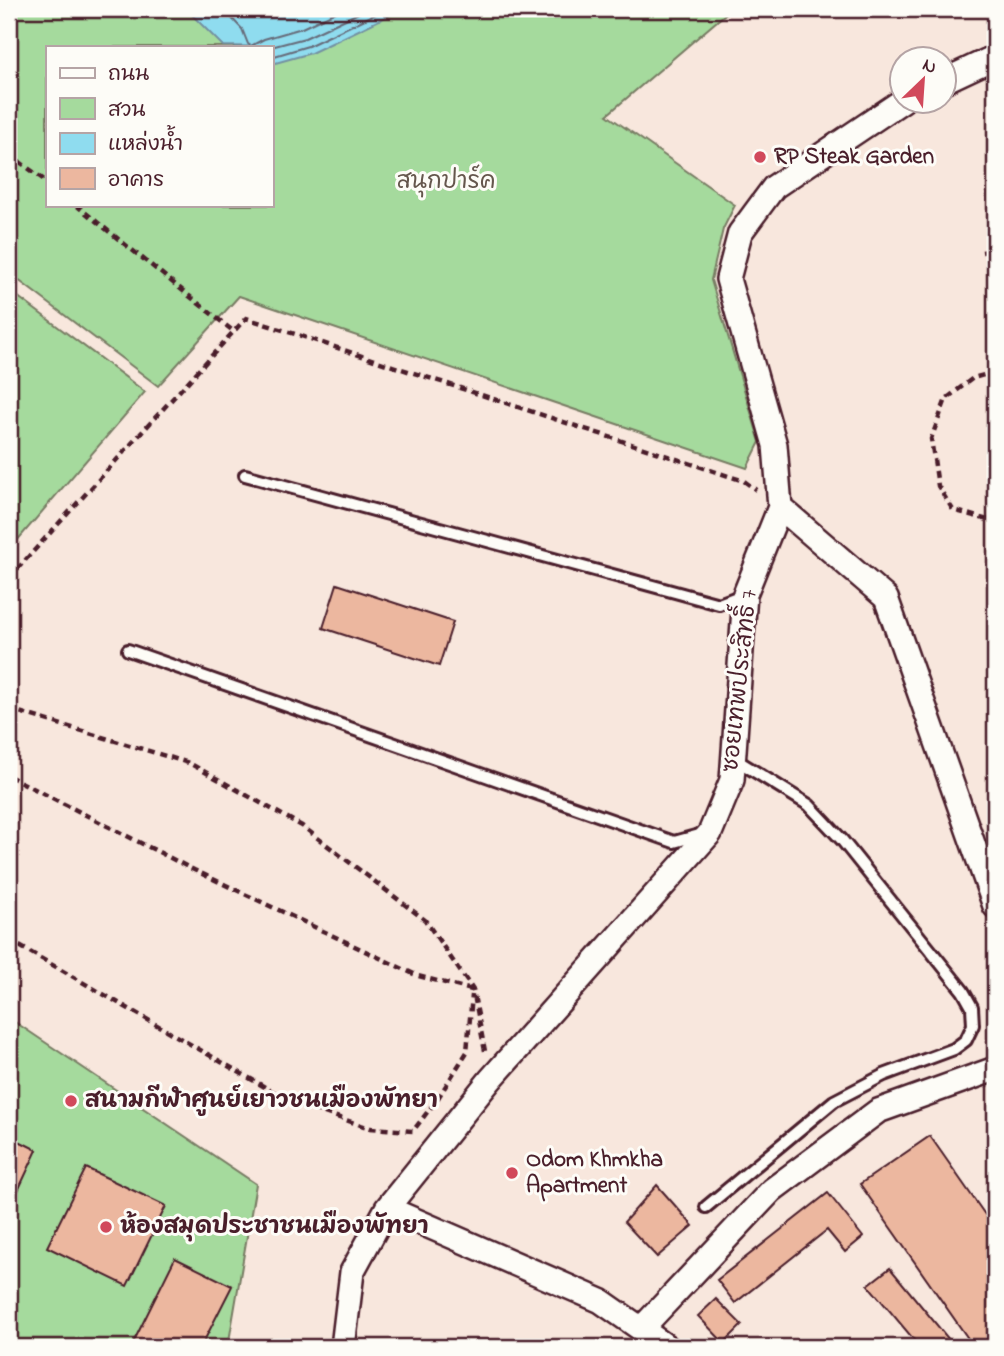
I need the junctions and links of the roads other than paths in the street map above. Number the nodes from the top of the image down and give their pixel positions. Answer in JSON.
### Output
{"nodes":[{"id":1,"x":995,"y":57,"type":"edge"},
{"id":2,"x":958,"y":74,"type":"edge"},
{"id":3,"x":888,"y":110,"type":"edge"},
{"id":4,"x":245,"y":475,"type":"dead end"},
{"id":5,"x":780,"y":507,"type":"junction"},
{"id":6,"x":745,"y":594,"type":"junction"},
{"id":7,"x":128,"y":650,"type":"dead end"},
{"id":8,"x":733,"y":758,"type":"junction"},
{"id":9,"x":710,"y":833,"type":"junction"},
{"id":10,"x":995,"y":906,"type":"edge"},
{"id":11,"x":995,"y":1069,"type":"edge"},
{"id":12,"x":706,"y":1207,"type":"dead end"},
{"id":13,"x":387,"y":1208,"type":"junction"},
{"id":14,"x":641,"y":1329,"type":"junction"},
{"id":15,"x":343,"y":1347,"type":"edge"},
{"id":16,"x":667,"y":1347,"type":"edge"}],
"edges":[{"from":1,"to":2,"type":"street"},
{"from":3,"to":5,"type":"street","name":"ซอยเทพประสิทธิ์ 7"},
{"from":4,"to":6,"type":"lane"},
{"from":5,"to":6,"type":"street","name":"ซอยเทพประสิทธิ์ 7"},
{"from":5,"to":10,"type":"street"},
{"from":6,"to":8,"type":"street","name":"ซอยเทพประสิทธิ์ 7"},
{"from":7,"to":9,"type":"lane"},
{"from":8,"to":9,"type":"street","name":"ซอยเทพประสิทธิ์ 7"},
{"from":8,"to":12,"type":"lane"},
{"from":9,"to":13,"type":"street","name":"ซอยเทพประสิทธิ์ 7"},
{"from":11,"to":14,"type":"street"},
{"from":13,"to":14,"type":"street"},
{"from":13,"to":15,"type":"street","name":"ซอยเทพประสิทธิ์ 7"},
{"from":14,"to":16,"type":"street"}]}
